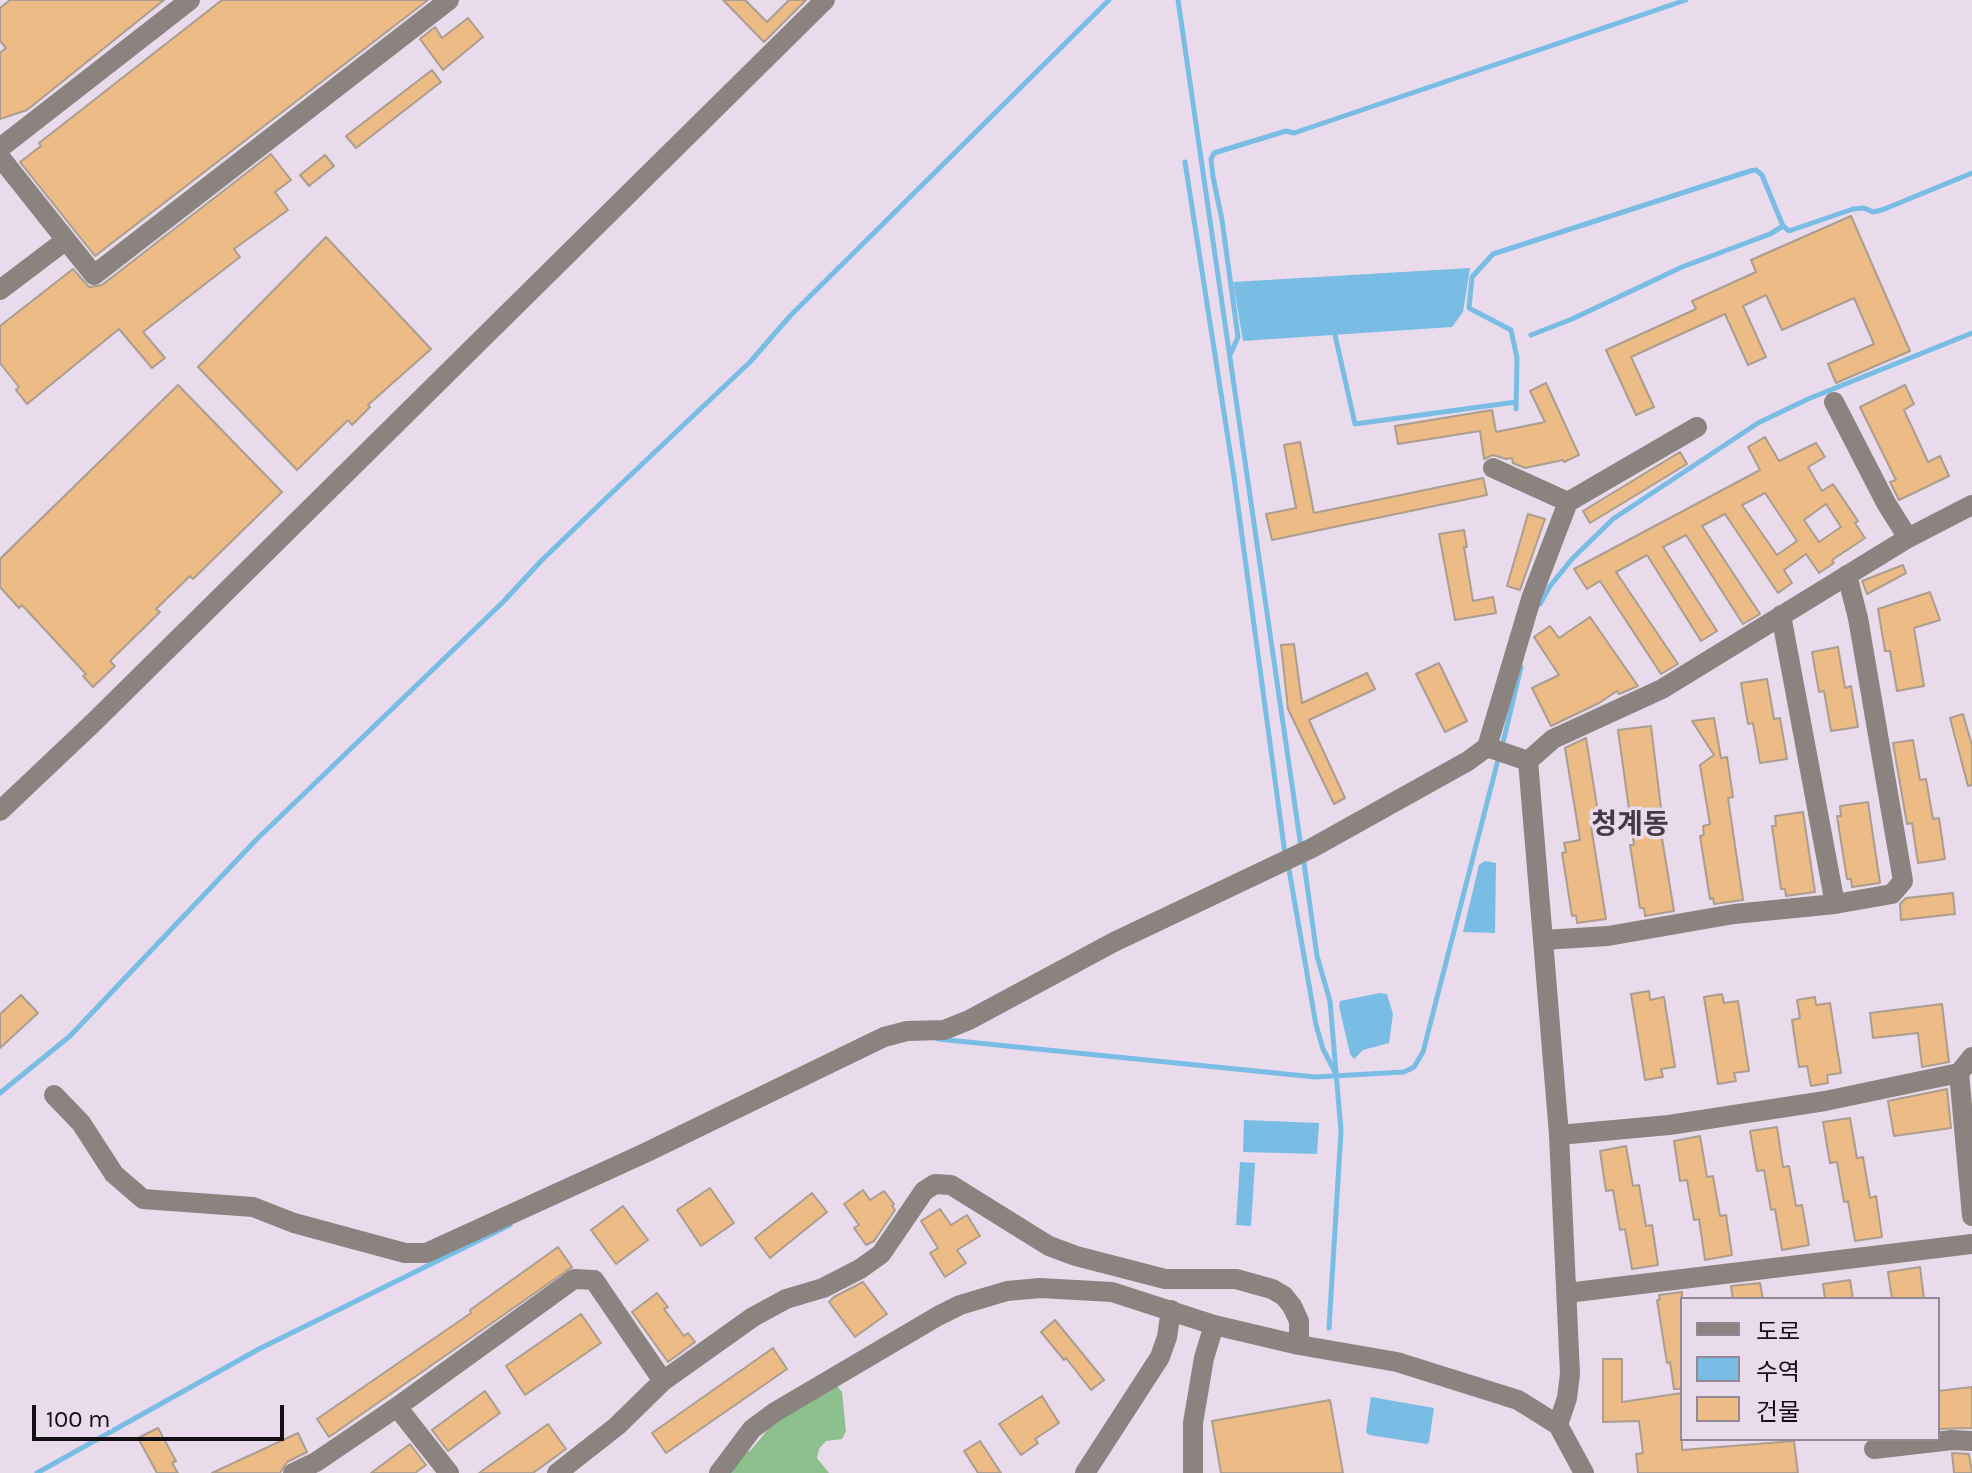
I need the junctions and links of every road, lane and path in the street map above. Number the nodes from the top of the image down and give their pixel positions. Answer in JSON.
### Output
{"nodes":[{"id":1,"x":190,"y":0,"type":"edge"},
{"id":2,"x":449,"y":0,"type":"edge"},
{"id":3,"x":825,"y":0,"type":"edge"},
{"id":4,"x":0,"y":148,"type":"edge"},
{"id":5,"x":0,"y":157,"type":"edge"},
{"id":6,"x":66,"y":240,"type":"junction"},
{"id":7,"x":0,"y":290,"type":"edge"},
{"id":8,"x":1834,"y":402,"type":"dead end"},
{"id":9,"x":1697,"y":427,"type":"dead end"},
{"id":10,"x":1493,"y":468,"type":"dead end"},
{"id":11,"x":1568,"y":502,"type":"junction"},
{"id":12,"x":1972,"y":505,"type":"edge"},
{"id":13,"x":1908,"y":538,"type":"junction"},
{"id":14,"x":1847,"y":575,"type":"junction"},
{"id":15,"x":1781,"y":615,"type":"junction"},
{"id":16,"x":1496,"y":750,"type":"junction"},
{"id":17,"x":1528,"y":761,"type":"junction"},
{"id":18,"x":0,"y":811,"type":"edge"},
{"id":19,"x":1835,"y":904,"type":"junction"},
{"id":20,"x":1543,"y":940,"type":"junction"},
{"id":21,"x":1972,"y":1057,"type":"edge"},
{"id":22,"x":1959,"y":1073,"type":"junction"},
{"id":23,"x":54,"y":1095,"type":"dead end"},
{"id":24,"x":1559,"y":1135,"type":"junction"},
{"id":25,"x":1969,"y":1172,"type":"edge"},
{"id":26,"x":1972,"y":1216,"type":"edge"},
{"id":27,"x":1972,"y":1244,"type":"edge"},
{"id":28,"x":1567,"y":1293,"type":"junction"},
{"id":29,"x":1171,"y":1310,"type":"junction"},
{"id":30,"x":1214,"y":1325,"type":"junction"},
{"id":31,"x":1299,"y":1345,"type":"junction"},
{"id":32,"x":663,"y":1381,"type":"junction"},
{"id":33,"x":397,"y":1407,"type":"junction"},
{"id":34,"x":1558,"y":1425,"type":"junction"},
{"id":35,"x":1972,"y":1441,"type":"edge"},
{"id":36,"x":1874,"y":1449,"type":"dead end"},
{"id":37,"x":438,"y":1469,"type":"edge"},
{"id":38,"x":293,"y":1473,"type":"edge"},
{"id":39,"x":557,"y":1473,"type":"edge"},
{"id":40,"x":719,"y":1473,"type":"edge"},
{"id":41,"x":1085,"y":1473,"type":"edge"},
{"id":42,"x":1193,"y":1473,"type":"edge"},
{"id":43,"x":1584,"y":1473,"type":"edge"}],
"edges":[{"from":1,"to":4,"type":"street"},
{"from":2,"to":6,"type":"street"},
{"from":3,"to":18,"type":"street"},
{"from":5,"to":6,"type":"street"},
{"from":6,"to":7,"type":"street"},
{"from":8,"to":13,"type":"street"},
{"from":9,"to":11,"type":"street"},
{"from":10,"to":11,"type":"street"},
{"from":11,"to":16,"type":"street"},
{"from":12,"to":13,"type":"street"},
{"from":13,"to":14,"type":"street"},
{"from":14,"to":15,"type":"street"},
{"from":14,"to":19,"type":"street"},
{"from":15,"to":17,"type":"street"},
{"from":15,"to":19,"type":"street"},
{"from":16,"to":17,"type":"street"},
{"from":16,"to":23,"type":"street"},
{"from":17,"to":20,"type":"street"},
{"from":19,"to":20,"type":"street"},
{"from":20,"to":24,"type":"street"},
{"from":21,"to":22,"type":"street"},
{"from":22,"to":24,"type":"street"},
{"from":22,"to":25,"type":"street"},
{"from":24,"to":28,"type":"street"},
{"from":25,"to":26,"type":"street"},
{"from":27,"to":28,"type":"street"},
{"from":28,"to":34,"type":"street"},
{"from":29,"to":30,"type":"street"},
{"from":29,"to":40,"type":"street"},
{"from":29,"to":41,"type":"street"},
{"from":30,"to":31,"type":"street"},
{"from":30,"to":42,"type":"street"},
{"from":31,"to":32,"type":"street"},
{"from":31,"to":34,"type":"street"},
{"from":32,"to":33,"type":"street"},
{"from":32,"to":39,"type":"street"},
{"from":33,"to":37,"type":"street"},
{"from":33,"to":38,"type":"street"},
{"from":34,"to":43,"type":"street"},
{"from":35,"to":36,"type":"street"}]}
